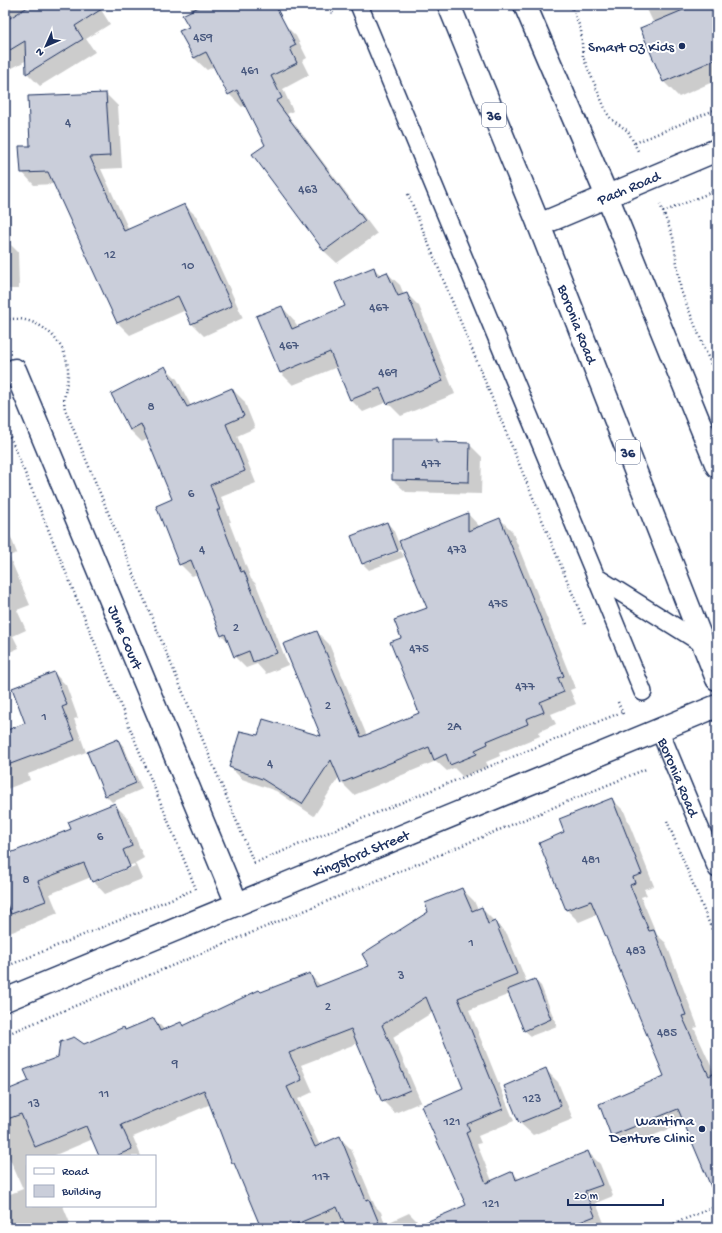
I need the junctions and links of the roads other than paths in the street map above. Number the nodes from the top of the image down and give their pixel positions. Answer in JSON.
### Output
{"nodes":[{"id":1,"x":359,"y":5,"type":"edge"},
{"id":2,"x":448,"y":5,"type":"edge"},
{"id":3,"x":525,"y":5,"type":"edge"},
{"id":4,"x":717,"y":150,"type":"edge"},
{"id":5,"x":607,"y":196,"type":"junction"},
{"id":6,"x":539,"y":225,"type":"junction"},
{"id":7,"x":15,"y":370,"type":"dead end"},
{"id":8,"x":717,"y":466,"type":"edge"},
{"id":9,"x":596,"y":577,"type":"junction"},
{"id":10,"x":703,"y":644,"type":"junction"},
{"id":11,"x":717,"y":679,"type":"edge"},
{"id":12,"x":643,"y":692,"type":"dead end"},
{"id":13,"x":717,"y":706,"type":"edge"},
{"id":14,"x":659,"y":729,"type":"junction"},
{"id":15,"x":717,"y":869,"type":"edge"},
{"id":16,"x":237,"y":904,"type":"junction"},
{"id":17,"x":5,"y":1000,"type":"edge"}],
"edges":[{"from":1,"to":9,"type":"lane"},
{"from":2,"to":6,"type":"street","name":"Boronia Road","number":"36"},
{"from":3,"to":5,"type":"street"},
{"from":4,"to":5,"type":"street","name":"Pach Road"},
{"from":5,"to":6,"type":"street","name":"Pach Road"},
{"from":5,"to":8,"type":"street"},
{"from":6,"to":10,"type":"street","name":"Boronia Road","number":"36"},
{"from":7,"to":16,"type":"street","name":"June Court"},
{"from":9,"to":10,"type":"lane"},
{"from":9,"to":12,"type":"lane"},
{"from":10,"to":11,"type":"street","name":"Boronia Road","number":"36"},
{"from":13,"to":14,"type":"street","name":"Kingsford Street"},
{"from":14,"to":15,"type":"lane","name":"Boronia Road"},
{"from":14,"to":16,"type":"street","name":"Kingsford Street"},
{"from":16,"to":17,"type":"street","name":"Kingsford Street"}]}
